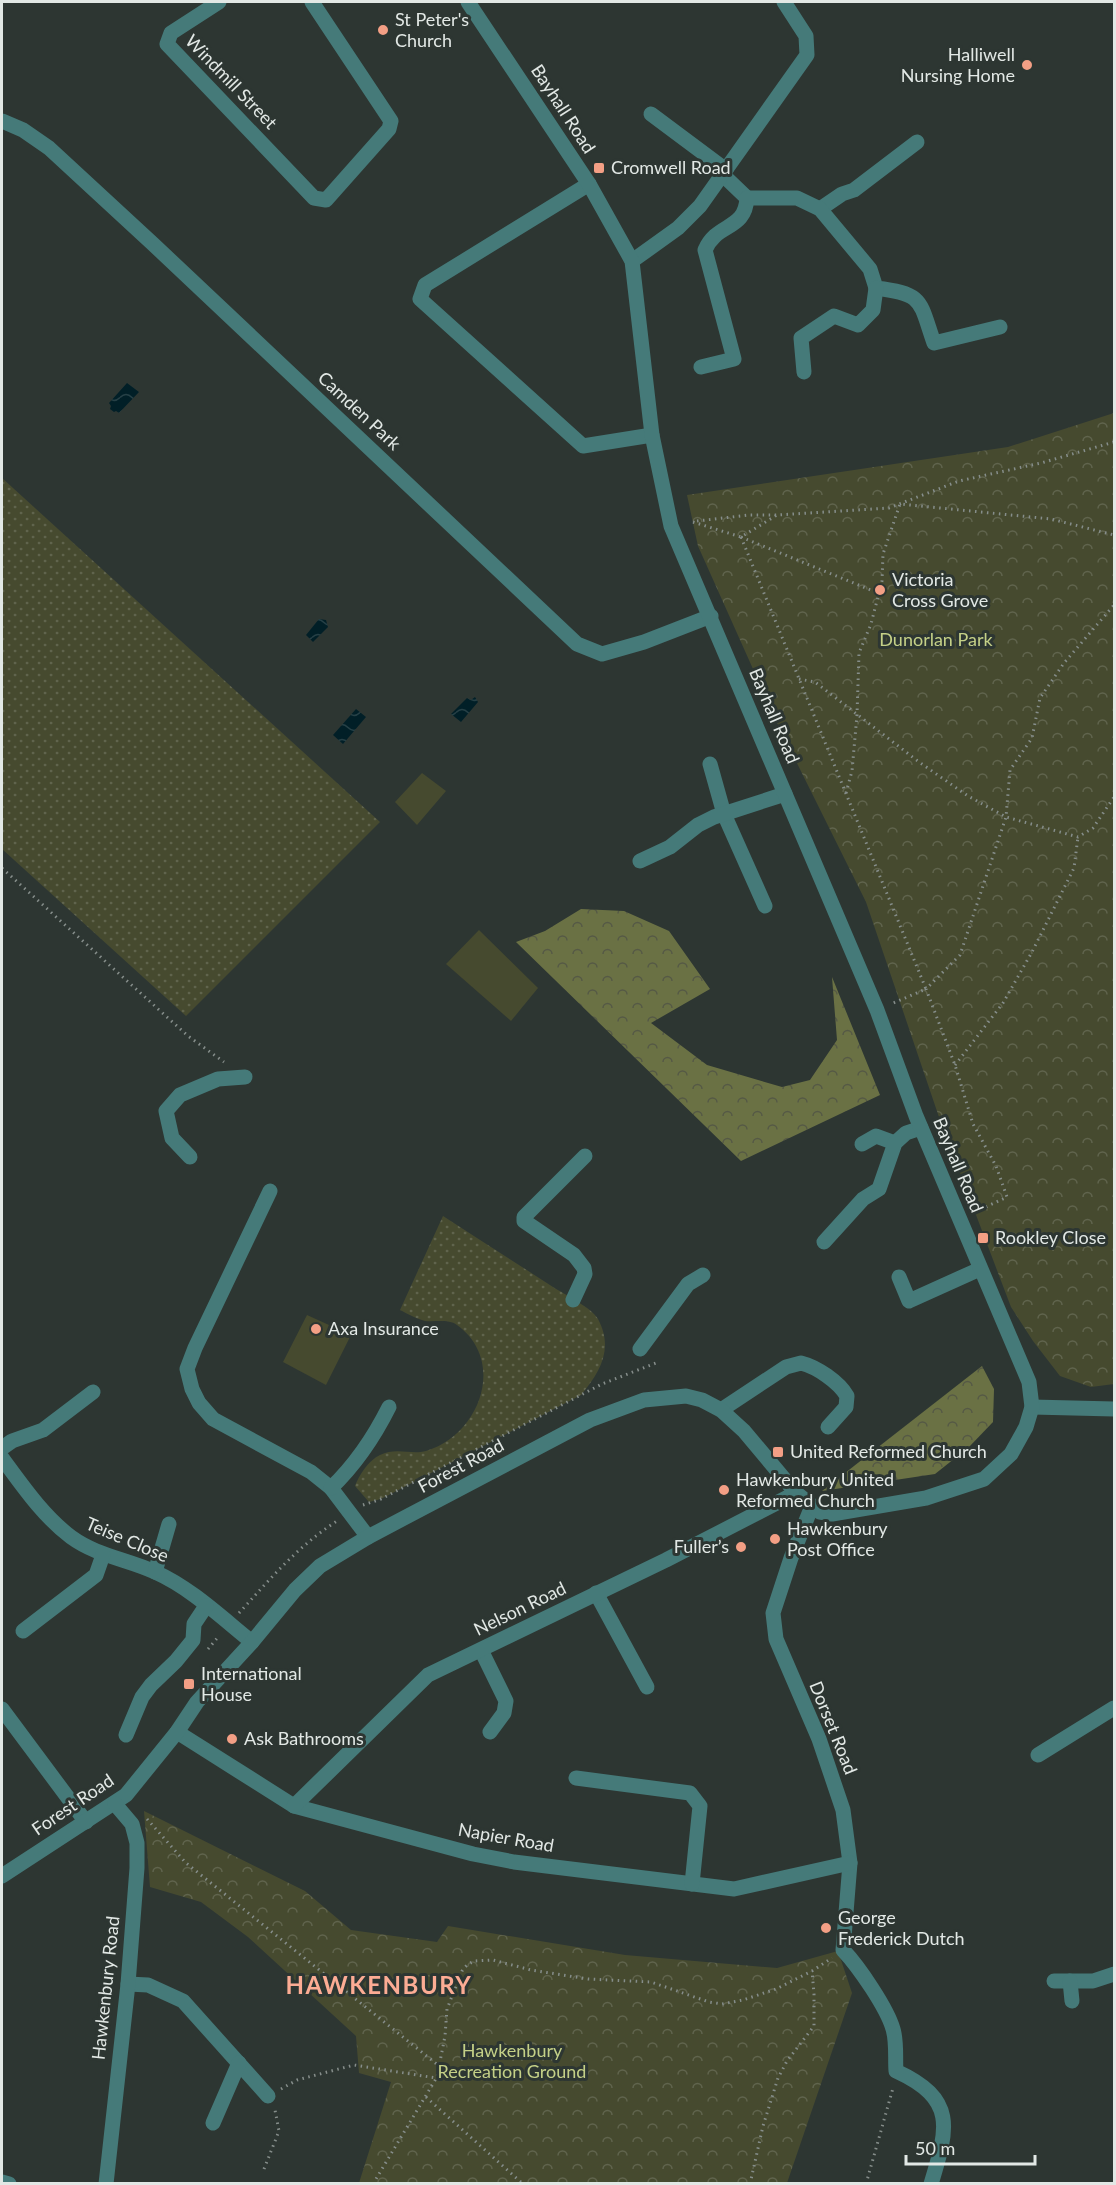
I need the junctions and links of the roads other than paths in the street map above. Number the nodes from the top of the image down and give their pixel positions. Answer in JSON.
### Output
{"nodes":[{"id":1,"x":219,"y":2,"type":"edge"},
{"id":2,"x":312,"y":2,"type":"edge"},
{"id":3,"x":468,"y":2,"type":"edge"},
{"id":4,"x":784,"y":2,"type":"edge"},
{"id":5,"x":651,"y":114,"type":"dead end"},
{"id":6,"x":2,"y":121,"type":"edge"},
{"id":7,"x":917,"y":142,"type":"dead end"},
{"id":8,"x":725,"y":172,"type":"junction"},
{"id":9,"x":589,"y":184,"type":"junction"},
{"id":10,"x":747,"y":198,"type":"junction"},
{"id":11,"x":820,"y":209,"type":"junction"},
{"id":12,"x":632,"y":261,"type":"junction"},
{"id":13,"x":876,"y":288,"type":"junction"},
{"id":14,"x":1000,"y":327,"type":"dead end"},
{"id":15,"x":701,"y":367,"type":"dead end"},
{"id":16,"x":804,"y":372,"type":"dead end"},
{"id":17,"x":652,"y":435,"type":"junction"},
{"id":18,"x":711,"y":616,"type":"junction"},
{"id":19,"x":710,"y":764,"type":"dead end"},
{"id":20,"x":786,"y":794,"type":"junction"},
{"id":21,"x":724,"y":814,"type":"junction"},
{"id":22,"x":640,"y":861,"type":"dead end"},
{"id":23,"x":765,"y":906,"type":"dead end"},
{"id":24,"x":245,"y":1077,"type":"road end"},
{"id":25,"x":921,"y":1128,"type":"junction"},
{"id":26,"x":895,"y":1143,"type":"junction"},
{"id":27,"x":862,"y":1144,"type":"dead end"},
{"id":28,"x":585,"y":1156,"type":"dead end"},
{"id":29,"x":190,"y":1157,"type":"dead end"},
{"id":30,"x":270,"y":1191,"type":"dead end"},
{"id":31,"x":824,"y":1242,"type":"dead end"},
{"id":32,"x":980,"y":1269,"type":"junction"},
{"id":33,"x":703,"y":1275,"type":"dead end"},
{"id":34,"x":899,"y":1277,"type":"dead end"},
{"id":35,"x":573,"y":1300,"type":"dead end"},
{"id":36,"x":640,"y":1349,"type":"dead end"},
{"id":37,"x":93,"y":1392,"type":"dead end"},
{"id":38,"x":389,"y":1407,"type":"dead end"},
{"id":39,"x":1032,"y":1407,"type":"junction"},
{"id":40,"x":1114,"y":1409,"type":"edge"},
{"id":41,"x":721,"y":1410,"type":"junction"},
{"id":42,"x":828,"y":1427,"type":"dead end"},
{"id":43,"x":2,"y":1448,"type":"edge"},
{"id":44,"x":1011,"y":1454,"type":"joint"},
{"id":45,"x":2,"y":1458,"type":"edge"},
{"id":46,"x":331,"y":1488,"type":"junction"},
{"id":47,"x":796,"y":1493,"type":"junction"},
{"id":48,"x":812,"y":1506,"type":"junction"},
{"id":49,"x":163,"y":1528,"type":"dead end"},
{"id":50,"x":368,"y":1536,"type":"junction"},
{"id":51,"x":103,"y":1555,"type":"junction"},
{"id":52,"x":155,"y":1572,"type":"junction"},
{"id":53,"x":596,"y":1593,"type":"junction"},
{"id":54,"x":207,"y":1606,"type":"junction"},
{"id":55,"x":23,"y":1631,"type":"dead end"},
{"id":56,"x":252,"y":1642,"type":"junction"},
{"id":57,"x":481,"y":1650,"type":"junction"},
{"id":58,"x":646,"y":1687,"type":"dead end"},
{"id":59,"x":1114,"y":1708,"type":"edge"},
{"id":60,"x":2,"y":1710,"type":"edge"},
{"id":61,"x":132,"y":1729,"type":"dead end"},
{"id":62,"x":177,"y":1732,"type":"junction"},
{"id":63,"x":490,"y":1732,"type":"dead end"},
{"id":64,"x":1038,"y":1755,"type":"dead end"},
{"id":65,"x":576,"y":1778,"type":"dead end"},
{"id":66,"x":120,"y":1799,"type":"junction"},
{"id":67,"x":294,"y":1806,"type":"junction"},
{"id":68,"x":86,"y":1822,"type":"junction"},
{"id":69,"x":850,"y":1863,"type":"junction"},
{"id":70,"x":2,"y":1876,"type":"edge"},
{"id":71,"x":692,"y":1884,"type":"junction"},
{"id":72,"x":1114,"y":1974,"type":"edge"},
{"id":73,"x":1054,"y":1981,"type":"dead end"},
{"id":74,"x":1070,"y":1981,"type":"junction"},
{"id":75,"x":128,"y":1984,"type":"junction"},
{"id":76,"x":1072,"y":2001,"type":"dead end"},
{"id":77,"x":239,"y":2063,"type":"junction"},
{"id":78,"x":268,"y":2096,"type":"road end"},
{"id":79,"x":213,"y":2123,"type":"dead end"},
{"id":80,"x":2,"y":2182,"type":"edge"},
{"id":81,"x":9,"y":2184,"type":"edge"},
{"id":82,"x":106,"y":2184,"type":"edge"},
{"id":83,"x":931,"y":2184,"type":"edge"}],
"edges":[{"from":1,"to":2,"type":"street","name":"Windmill Street"},
{"from":3,"to":9,"type":"street","name":"Bayhall Road"},
{"from":4,"to":8,"type":"street"},
{"from":5,"to":8,"type":"street"},
{"from":6,"to":18,"type":"street","name":"Camden Park"},
{"from":7,"to":11,"type":"street"},
{"from":8,"to":10,"type":"street"},
{"from":8,"to":12,"type":"street"},
{"from":9,"to":12,"type":"street","name":"Bayhall Road"},
{"from":9,"to":17,"type":"street"},
{"from":10,"to":11,"type":"street"},
{"from":10,"to":15,"type":"street"},
{"from":11,"to":13,"type":"street"},
{"from":12,"to":17,"type":"street","name":"Bayhall Road"},
{"from":13,"to":14,"type":"street"},
{"from":13,"to":16,"type":"street"},
{"from":17,"to":18,"type":"street","name":"Bayhall Road"},
{"from":18,"to":20,"type":"street","name":"Bayhall Road"},
{"from":19,"to":21,"type":"street"},
{"from":20,"to":21,"type":"street"},
{"from":20,"to":25,"type":"street","name":"Bayhall Road"},
{"from":21,"to":22,"type":"street"},
{"from":21,"to":23,"type":"street"},
{"from":24,"to":29,"type":"street"},
{"from":25,"to":26,"type":"street"},
{"from":25,"to":32,"type":"street","name":"Bayhall Road"},
{"from":26,"to":27,"type":"street"},
{"from":26,"to":31,"type":"street"},
{"from":28,"to":35,"type":"street"},
{"from":30,"to":46,"type":"street"},
{"from":32,"to":34,"type":"street"},
{"from":32,"to":39,"type":"street","name":"Bayhall Road"},
{"from":33,"to":36,"type":"street"},
{"from":37,"to":43,"type":"street"},
{"from":38,"to":46,"type":"street"},
{"from":39,"to":40,"type":"street"},
{"from":39,"to":44,"type":"street","name":"Bayhall Road"},
{"from":41,"to":42,"type":"street"},
{"from":41,"to":47,"type":"street","name":"Forest Road"},
{"from":41,"to":50,"type":"street","name":"Forest Road"},
{"from":44,"to":48,"type":"street","name":"Forest Road"},
{"from":45,"to":51,"type":"street","name":"Teise Close"},
{"from":46,"to":50,"type":"street"},
{"from":47,"to":48,"type":"street","name":"Forest Road"},
{"from":47,"to":53,"type":"street","name":"Nelson Road"},
{"from":48,"to":69,"type":"street","name":"Dorset Road"},
{"from":49,"to":52,"type":"street"},
{"from":50,"to":56,"type":"street","name":"Forest Road"},
{"from":51,"to":52,"type":"street","name":"Teise Close"},
{"from":51,"to":55,"type":"street"},
{"from":52,"to":54,"type":"street","name":"Teise Close"},
{"from":53,"to":57,"type":"street","name":"Nelson Road"},
{"from":53,"to":58,"type":"street"},
{"from":54,"to":56,"type":"street","name":"Teise Close"},
{"from":54,"to":61,"type":"street"},
{"from":56,"to":62,"type":"street","name":"Forest Road"},
{"from":57,"to":63,"type":"street"},
{"from":57,"to":67,"type":"street","name":"Nelson Road"},
{"from":59,"to":64,"type":"street"},
{"from":60,"to":68,"type":"street"},
{"from":62,"to":66,"type":"street","name":"Forest Road"},
{"from":62,"to":67,"type":"street","name":"Napier Road"},
{"from":65,"to":71,"type":"street"},
{"from":66,"to":68,"type":"street","name":"Forest Road"},
{"from":66,"to":75,"type":"street","name":"Hawkenbury Road"},
{"from":67,"to":71,"type":"street","name":"Napier Road"},
{"from":68,"to":70,"type":"street","name":"Forest Road"},
{"from":69,"to":71,"type":"street","name":"Napier Road"},
{"from":69,"to":83,"type":"street","name":"Dorset Road"},
{"from":72,"to":74,"type":"street"},
{"from":73,"to":74,"type":"street"},
{"from":74,"to":76,"type":"street"},
{"from":75,"to":77,"type":"street"},
{"from":75,"to":82,"type":"street","name":"Hawkenbury Road"},
{"from":77,"to":78,"type":"street"},
{"from":77,"to":79,"type":"street"},
{"from":80,"to":81,"type":"street"}]}
